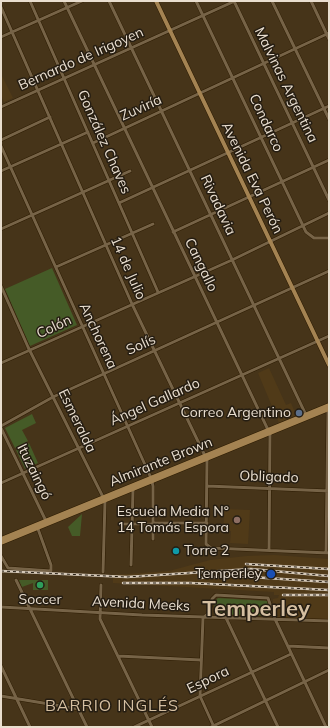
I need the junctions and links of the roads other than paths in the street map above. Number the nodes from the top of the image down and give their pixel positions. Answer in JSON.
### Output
{"nodes":[{"id":1,"x":30,"y":1,"type":"edge"},
{"id":2,"x":64,"y":1,"type":"edge"},
{"id":3,"x":82,"y":1,"type":"edge"},
{"id":4,"x":110,"y":1,"type":"edge"},
{"id":5,"x":156,"y":1,"type":"edge"},
{"id":6,"x":196,"y":1,"type":"edge"},
{"id":7,"x":234,"y":1,"type":"edge"},
{"id":8,"x":272,"y":1,"type":"edge"},
{"id":9,"x":310,"y":1,"type":"edge"},
{"id":10,"x":1,"y":7,"type":"edge"},
{"id":11,"x":67,"y":8,"type":"junction"},
{"id":12,"x":203,"y":16,"type":"junction"},
{"id":13,"x":38,"y":20,"type":"junction"},
{"id":14,"x":170,"y":31,"type":"junction"},
{"id":15,"x":12,"y":32,"type":"junction"},
{"id":16,"x":328,"y":33,"type":"edge"},
{"id":17,"x":1,"y":37,"type":"edge"},
{"id":18,"x":329,"y":39,"type":"edge"},
{"id":19,"x":132,"y":48,"type":"junction"},
{"id":20,"x":295,"y":49,"type":"junction"},
{"id":21,"x":264,"y":64,"type":"junction"},
{"id":22,"x":95,"y":65,"type":"junction"},
{"id":23,"x":64,"y":79,"type":"junction"},
{"id":24,"x":233,"y":79,"type":"junction"},
{"id":25,"x":38,"y":90,"type":"junction"},
{"id":26,"x":199,"y":94,"type":"junction"},
{"id":27,"x":329,"y":106,"type":"edge"},
{"id":28,"x":1,"y":107,"type":"edge"},
{"id":29,"x":324,"y":109,"type":"junction"},
{"id":30,"x":162,"y":111,"type":"junction"},
{"id":31,"x":50,"y":118,"type":"junction"},
{"id":32,"x":329,"y":119,"type":"edge"},
{"id":33,"x":293,"y":124,"type":"junction"},
{"id":34,"x":124,"y":128,"type":"junction"},
{"id":35,"x":88,"y":132,"type":"junction"},
{"id":36,"x":261,"y":139,"type":"junction"},
{"id":37,"x":1,"y":140,"type":"edge"},
{"id":38,"x":93,"y":142,"type":"junction"},
{"id":39,"x":62,"y":144,"type":"junction"},
{"id":40,"x":1,"y":146,"type":"edge"},
{"id":41,"x":228,"y":154,"type":"junction"},
{"id":42,"x":329,"y":160,"type":"edge"},
{"id":43,"x":10,"y":167,"type":"junction"},
{"id":44,"x":313,"y":168,"type":"junction"},
{"id":45,"x":1,"y":171,"type":"edge"},
{"id":46,"x":130,"y":171,"type":"dead end"},
{"id":47,"x":190,"y":172,"type":"junction"},
{"id":48,"x":109,"y":181,"type":"junction"},
{"id":49,"x":282,"y":183,"type":"junction"},
{"id":50,"x":152,"y":188,"type":"junction"},
{"id":51,"x":83,"y":193,"type":"junction"},
{"id":52,"x":249,"y":198,"type":"junction"},
{"id":53,"x":329,"y":200,"type":"edge"},
{"id":54,"x":119,"y":203,"type":"junction"},
{"id":55,"x":329,"y":213,"type":"edge"},
{"id":56,"x":32,"y":215,"type":"junction"},
{"id":57,"x":211,"y":216,"type":"junction"},
{"id":58,"x":154,"y":224,"type":"dead end"},
{"id":59,"x":303,"y":226,"type":"junction"},
{"id":60,"x":1,"y":229,"type":"edge"},
{"id":61,"x":173,"y":232,"type":"junction"},
{"id":62,"x":133,"y":233,"type":"junction"},
{"id":63,"x":329,"y":238,"type":"edge"},
{"id":64,"x":270,"y":242,"type":"junction"},
{"id":65,"x":106,"y":246,"type":"junction"},
{"id":66,"x":232,"y":260,"type":"junction"},
{"id":67,"x":56,"y":267,"type":"junction"},
{"id":68,"x":329,"y":271,"type":"edge"},
{"id":69,"x":194,"y":276,"type":"junction"},
{"id":70,"x":1,"y":286,"type":"edge"},
{"id":71,"x":293,"y":289,"type":"junction"},
{"id":72,"x":158,"y":292,"type":"junction"},
{"id":73,"x":3,"y":294,"type":"edge"},
{"id":74,"x":132,"y":304,"type":"junction"},
{"id":75,"x":254,"y":306,"type":"junction"},
{"id":76,"x":217,"y":323,"type":"junction"},
{"id":77,"x":81,"y":326,"type":"junction"},
{"id":78,"x":329,"y":336,"type":"edge"},
{"id":79,"x":318,"y":341,"type":"junction"},
{"id":80,"x":29,"y":350,"type":"junction"},
{"id":81,"x":155,"y":352,"type":"junction"},
{"id":82,"x":278,"y":358,"type":"junction"},
{"id":83,"x":1,"y":363,"type":"edge"},
{"id":84,"x":329,"y":365,"type":"edge"},
{"id":85,"x":104,"y":374,"type":"junction"},
{"id":86,"x":241,"y":375,"type":"junction"},
{"id":87,"x":53,"y":397,"type":"junction"},
{"id":88,"x":180,"y":403,"type":"junction"},
{"id":89,"x":329,"y":408,"type":"edge"},
{"id":90,"x":306,"y":417,"type":"junction"},
{"id":91,"x":1,"y":427,"type":"edge"},
{"id":92,"x":128,"y":427,"type":"junction"},
{"id":93,"x":269,"y":433,"type":"junction"},
{"id":94,"x":78,"y":449,"type":"junction"},
{"id":95,"x":205,"y":458,"type":"junction"},
{"id":96,"x":24,"y":473,"type":"junction"},
{"id":97,"x":151,"y":480,"type":"junction"},
{"id":98,"x":1,"y":484,"type":"edge"},
{"id":99,"x":207,"y":486,"type":"junction"},
{"id":100,"x":270,"y":488,"type":"junction"},
{"id":101,"x":133,"y":490,"type":"junction"},
{"id":102,"x":328,"y":491,"type":"edge"},
{"id":103,"x":104,"y":500,"type":"junction"},
{"id":104,"x":46,"y":523,"type":"junction"},
{"id":105,"x":122,"y":524,"type":"dead end"},
{"id":106,"x":132,"y":524,"type":"junction"},
{"id":107,"x":153,"y":524,"type":"junction"},
{"id":108,"x":207,"y":524,"type":"junction"},
{"id":109,"x":38,"y":528,"type":"junction"},
{"id":110,"x":1,"y":539,"type":"edge"},
{"id":111,"x":153,"y":539,"type":"dead end"},
{"id":112,"x":1,"y":543,"type":"edge"},
{"id":113,"x":269,"y":550,"type":"junction"},
{"id":114,"x":328,"y":553,"type":"edge"},
{"id":115,"x":1,"y":556,"type":"edge"},
{"id":116,"x":131,"y":565,"type":"dead end"},
{"id":117,"x":103,"y":572,"type":"dead end"},
{"id":118,"x":16,"y":580,"type":"dead end"},
{"id":119,"x":101,"y":585,"type":"dead end"},
{"id":120,"x":1,"y":607,"type":"edge"},
{"id":121,"x":30,"y":609,"type":"junction"},
{"id":122,"x":99,"y":613,"type":"junction"},
{"id":123,"x":203,"y":618,"type":"junction"},
{"id":124,"x":226,"y":618,"type":"junction"},
{"id":125,"x":275,"y":619,"type":"junction"},
{"id":126,"x":329,"y":621,"type":"edge"},
{"id":127,"x":288,"y":646,"type":"junction"},
{"id":128,"x":329,"y":648,"type":"edge"},
{"id":129,"x":291,"y":654,"type":"junction"},
{"id":130,"x":118,"y":656,"type":"junction"},
{"id":131,"x":201,"y":660,"type":"junction"},
{"id":132,"x":1,"y":666,"type":"edge"},
{"id":133,"x":329,"y":670,"type":"edge"},
{"id":134,"x":251,"y":672,"type":"junction"},
{"id":135,"x":305,"y":682,"type":"junction"},
{"id":136,"x":1,"y":696,"type":"edge"},
{"id":137,"x":200,"y":696,"type":"junction"},
{"id":138,"x":16,"y":698,"type":"junction"},
{"id":139,"x":265,"y":701,"type":"junction"},
{"id":140,"x":79,"y":709,"type":"junction"},
{"id":141,"x":149,"y":720,"type":"junction"},
{"id":142,"x":30,"y":727,"type":"edge"},
{"id":143,"x":88,"y":727,"type":"edge"},
{"id":144,"x":134,"y":727,"type":"edge"},
{"id":145,"x":152,"y":727,"type":"edge"},
{"id":146,"x":213,"y":727,"type":"edge"},
{"id":147,"x":278,"y":727,"type":"edge"},
{"id":148,"x":326,"y":727,"type":"edge"}],
"edges":[{"from":1,"to":13,"type":"street","name":"González Chaves"},
{"from":2,"to":11,"type":"street","name":"Cangallo"},
{"from":3,"to":11,"type":"street"},
{"from":4,"to":19,"type":"street","name":"Rivadavia"},
{"from":5,"to":14,"type":"main road","name":"Avenida Eva Perón"},
{"from":6,"to":12,"type":"street","name":"Condarco"},
{"from":7,"to":12,"type":"street","name":"Bernardo de Irigoyen"},
{"from":7,"to":21,"type":"street","name":"Malvinas Argentina"},
{"from":8,"to":20,"type":"street"},
{"from":9,"to":16,"type":"street"},
{"from":10,"to":15,"type":"street","name":"14 de Julio"},
{"from":11,"to":13,"type":"street"},
{"from":11,"to":22,"type":"street","name":"Cangallo"},
{"from":12,"to":14,"type":"street","name":"Bernardo de Irigoyen"},
{"from":12,"to":24,"type":"street","name":"Condarco"},
{"from":13,"to":15,"type":"street"},
{"from":13,"to":23,"type":"street","name":"González Chaves"},
{"from":14,"to":19,"type":"street","name":"Bernardo de Irigoyen"},
{"from":14,"to":26,"type":"main road","name":"Avenida Eva Perón"},
{"from":15,"to":17,"type":"street"},
{"from":15,"to":25,"type":"street","name":"14 de Julio"},
{"from":16,"to":18,"type":"street"},
{"from":16,"to":20,"type":"street","name":"Zuviría"},
{"from":19,"to":22,"type":"street","name":"Bernardo de Irigoyen"},
{"from":19,"to":30,"type":"street","name":"Rivadavia"},
{"from":20,"to":21,"type":"street","name":"Zuviría"},
{"from":20,"to":29,"type":"street"},
{"from":21,"to":24,"type":"street","name":"Zuviría"},
{"from":21,"to":33,"type":"street","name":"Malvinas Argentina"},
{"from":22,"to":23,"type":"street","name":"Bernardo de Irigoyen"},
{"from":22,"to":34,"type":"street","name":"Cangallo"},
{"from":23,"to":25,"type":"street","name":"Bernardo de Irigoyen"},
{"from":23,"to":35,"type":"street","name":"González Chaves"},
{"from":24,"to":26,"type":"street","name":"Zuviría"},
{"from":24,"to":36,"type":"street","name":"Condarco"},
{"from":25,"to":28,"type":"street","name":"Bernardo de Irigoyen"},
{"from":25,"to":31,"type":"street","name":"14 de Julio"},
{"from":26,"to":30,"type":"street","name":"Zuviría"},
{"from":26,"to":41,"type":"main road","name":"Avenida Eva Perón"},
{"from":27,"to":29,"type":"street"},
{"from":29,"to":32,"type":"street"},
{"from":29,"to":33,"type":"street"},
{"from":30,"to":34,"type":"street","name":"Zuviría"},
{"from":30,"to":47,"type":"street","name":"Rivadavia"},
{"from":31,"to":37,"type":"street"},
{"from":31,"to":39,"type":"street","name":"14 de Julio"},
{"from":33,"to":36,"type":"street"},
{"from":33,"to":44,"type":"street","name":"Malvinas Argentina"},
{"from":34,"to":38,"type":"street","name":"Zuviría"},
{"from":34,"to":50,"type":"street","name":"Cangallo"},
{"from":35,"to":38,"type":"street","name":"González Chaves"},
{"from":35,"to":39,"type":"street"},
{"from":36,"to":41,"type":"street"},
{"from":36,"to":49,"type":"street","name":"Condarco"},
{"from":38,"to":48,"type":"street","name":"González Chaves"},
{"from":39,"to":43,"type":"street"},
{"from":39,"to":51,"type":"street","name":"14 de Julio"},
{"from":40,"to":43,"type":"street","name":"Anchorena"},
{"from":41,"to":47,"type":"street"},
{"from":41,"to":52,"type":"main road","name":"Avenida Eva Perón"},
{"from":42,"to":44,"type":"street"},
{"from":43,"to":45,"type":"street"},
{"from":43,"to":56,"type":"street","name":"Anchorena"},
{"from":44,"to":49,"type":"street"},
{"from":44,"to":53,"type":"street","name":"Malvinas Argentina"},
{"from":46,"to":48,"type":"street"},
{"from":47,"to":50,"type":"street"},
{"from":47,"to":57,"type":"street","name":"Rivadavia"},
{"from":48,"to":51,"type":"street"},
{"from":48,"to":54,"type":"street","name":"González Chaves"},
{"from":49,"to":52,"type":"street"},
{"from":49,"to":59,"type":"street","name":"Condarco"},
{"from":50,"to":54,"type":"street"},
{"from":50,"to":61,"type":"street","name":"Cangallo"},
{"from":51,"to":56,"type":"street"},
{"from":51,"to":65,"type":"street","name":"14 de Julio"},
{"from":52,"to":57,"type":"street"},
{"from":52,"to":64,"type":"main road","name":"Avenida Eva Perón"},
{"from":54,"to":62,"type":"street","name":"González Chaves"},
{"from":55,"to":59,"type":"street","name":"Colón"},
{"from":56,"to":60,"type":"street"},
{"from":56,"to":67,"type":"street","name":"Anchorena"},
{"from":57,"to":61,"type":"street"},
{"from":57,"to":66,"type":"street","name":"Rivadavia"},
{"from":58,"to":62,"type":"street"},
{"from":59,"to":63,"type":"street","name":"Condarco"},
{"from":59,"to":64,"type":"street","name":"Colón"},
{"from":61,"to":69,"type":"street","name":"Cangallo"},
{"from":62,"to":65,"type":"street"},
{"from":62,"to":72,"type":"street","name":"González Chaves"},
{"from":64,"to":66,"type":"street","name":"Colón"},
{"from":64,"to":71,"type":"main road","name":"Avenida Eva Perón"},
{"from":65,"to":67,"type":"street"},
{"from":65,"to":74,"type":"street","name":"14 de Julio"},
{"from":66,"to":69,"type":"street","name":"Colón"},
{"from":66,"to":75,"type":"street","name":"Rivadavia"},
{"from":67,"to":77,"type":"street","name":"Anchorena"},
{"from":68,"to":71,"type":"street","name":"Solís"},
{"from":69,"to":72,"type":"street","name":"Colón"},
{"from":69,"to":76,"type":"street","name":"Cangallo"},
{"from":70,"to":73,"type":"street","name":"Esmeralda"},
{"from":71,"to":75,"type":"street","name":"Solís"},
{"from":71,"to":79,"type":"main road","name":"Avenida Eva Perón"},
{"from":72,"to":74,"type":"street","name":"Colón"},
{"from":73,"to":80,"type":"street","name":"Esmeralda"},
{"from":74,"to":77,"type":"street","name":"Colón"},
{"from":74,"to":81,"type":"street","name":"14 de Julio"},
{"from":75,"to":76,"type":"street","name":"Solís"},
{"from":75,"to":82,"type":"street","name":"Rivadavia"},
{"from":76,"to":81,"type":"street","name":"Solís"},
{"from":76,"to":86,"type":"street","name":"Cangallo"},
{"from":77,"to":80,"type":"street","name":"Colón"},
{"from":77,"to":85,"type":"street","name":"Anchorena"},
{"from":78,"to":79,"type":"street","name":"Ángel Gallardo"},
{"from":79,"to":82,"type":"street","name":"Ángel Gallardo"},
{"from":79,"to":84,"type":"main road","name":"Avenida Eva Perón"},
{"from":80,"to":83,"type":"street","name":"Colón"},
{"from":80,"to":87,"type":"street","name":"Esmeralda"},
{"from":81,"to":85,"type":"street","name":"Solís"},
{"from":81,"to":88,"type":"street","name":"14 de Julio"},
{"from":82,"to":86,"type":"street","name":"Ángel Gallardo"},
{"from":82,"to":90,"type":"street","name":"Rivadavia"},
{"from":85,"to":87,"type":"street","name":"Solís"},
{"from":85,"to":92,"type":"street","name":"Anchorena"},
{"from":86,"to":88,"type":"street","name":"Ángel Gallardo"},
{"from":86,"to":93,"type":"street","name":"Cangallo"},
{"from":87,"to":91,"type":"street","name":"Solís"},
{"from":87,"to":94,"type":"street","name":"Esmeralda"},
{"from":88,"to":92,"type":"street","name":"Ángel Gallardo"},
{"from":88,"to":95,"type":"street","name":"14 de Julio"},
{"from":89,"to":90,"type":"main road","name":"Almirante Brown"},
{"from":89,"to":102,"type":"street"},
{"from":90,"to":93,"type":"main road","name":"Almirante Brown"},
{"from":91,"to":96,"type":"street","name":"Ituzaingó"},
{"from":92,"to":94,"type":"street","name":"Ángel Gallardo"},
{"from":92,"to":97,"type":"street","name":"Anchorena"},
{"from":93,"to":95,"type":"main road","name":"Almirante Brown"},
{"from":93,"to":100,"type":"street","name":"Cangallo"},
{"from":94,"to":96,"type":"street","name":"Ángel Gallardo"},
{"from":94,"to":103,"type":"street","name":"Esmeralda"},
{"from":95,"to":97,"type":"main road","name":"Almirante Brown"},
{"from":95,"to":99,"type":"street","name":"14 de Julio"},
{"from":96,"to":98,"type":"street","name":"Ángel Gallardo"},
{"from":96,"to":104,"type":"street","name":"Ituzaingó"},
{"from":97,"to":101,"type":"main road","name":"Almirante Brown"},
{"from":97,"to":103,"type":"main road","name":"Almirante Brown"},
{"from":97,"to":107,"type":"street","name":"Anchorena"},
{"from":99,"to":100,"type":"street","name":"Obligado"},
{"from":99,"to":108,"type":"street","name":"14 de Julio"},
{"from":100,"to":102,"type":"street","name":"Obligado"},
{"from":100,"to":113,"type":"street","name":"Cangallo"},
{"from":101,"to":103,"type":"main road","name":"Almirante Brown"},
{"from":101,"to":106,"type":"street"},
{"from":102,"to":114,"type":"street"},
{"from":103,"to":104,"type":"main road","name":"Almirante Brown"},
{"from":103,"to":117,"type":"street","name":"Esmeralda"},
{"from":104,"to":109,"type":"main road","name":"Almirante Brown"},
{"from":104,"to":110,"type":"main road","name":"Almirante Brown"},
{"from":105,"to":106,"type":"street"},
{"from":106,"to":107,"type":"street"},
{"from":106,"to":116,"type":"street"},
{"from":107,"to":108,"type":"street"},
{"from":107,"to":111,"type":"street","name":"Anchorena"},
{"from":108,"to":113,"type":"street","name":"14 de Julio"},
{"from":109,"to":112,"type":"main road","name":"Almirante Brown"},
{"from":109,"to":115,"type":"street"},
{"from":113,"to":114,"type":"street"},
{"from":118,"to":121,"type":"street"},
{"from":119,"to":122,"type":"street"},
{"from":120,"to":121,"type":"street","name":"Avenida Meeks"},
{"from":121,"to":122,"type":"street","name":"Avenida Meeks"},
{"from":121,"to":140,"type":"street"},
{"from":122,"to":123,"type":"street","name":"Avenida Meeks"},
{"from":122,"to":130,"type":"street"},
{"from":123,"to":124,"type":"street","name":"Avenida Meeks"},
{"from":123,"to":125,"type":"street"},
{"from":123,"to":131,"type":"street"},
{"from":124,"to":125,"type":"street","name":"Avenida Meeks"},
{"from":124,"to":134,"type":"street"},
{"from":125,"to":126,"type":"street","name":"Avenida Meeks"},
{"from":125,"to":127,"type":"street"},
{"from":127,"to":128,"type":"street"},
{"from":127,"to":129,"type":"street"},
{"from":129,"to":134,"type":"street","name":"Espora"},
{"from":129,"to":135,"type":"street"},
{"from":130,"to":131,"type":"street"},
{"from":130,"to":141,"type":"street"},
{"from":131,"to":137,"type":"street"},
{"from":132,"to":138,"type":"street"},
{"from":133,"to":135,"type":"street"},
{"from":134,"to":137,"type":"street","name":"Espora"},
{"from":134,"to":139,"type":"street"},
{"from":135,"to":139,"type":"street"},
{"from":135,"to":148,"type":"street"},
{"from":136,"to":138,"type":"street"},
{"from":137,"to":141,"type":"street","name":"Espora"},
{"from":137,"to":146,"type":"street"},
{"from":138,"to":140,"type":"street"},
{"from":138,"to":142,"type":"street"},
{"from":139,"to":146,"type":"street"},
{"from":139,"to":147,"type":"street"},
{"from":140,"to":143,"type":"street"},
{"from":141,"to":144,"type":"street","name":"Espora"},
{"from":141,"to":145,"type":"street"}]}
